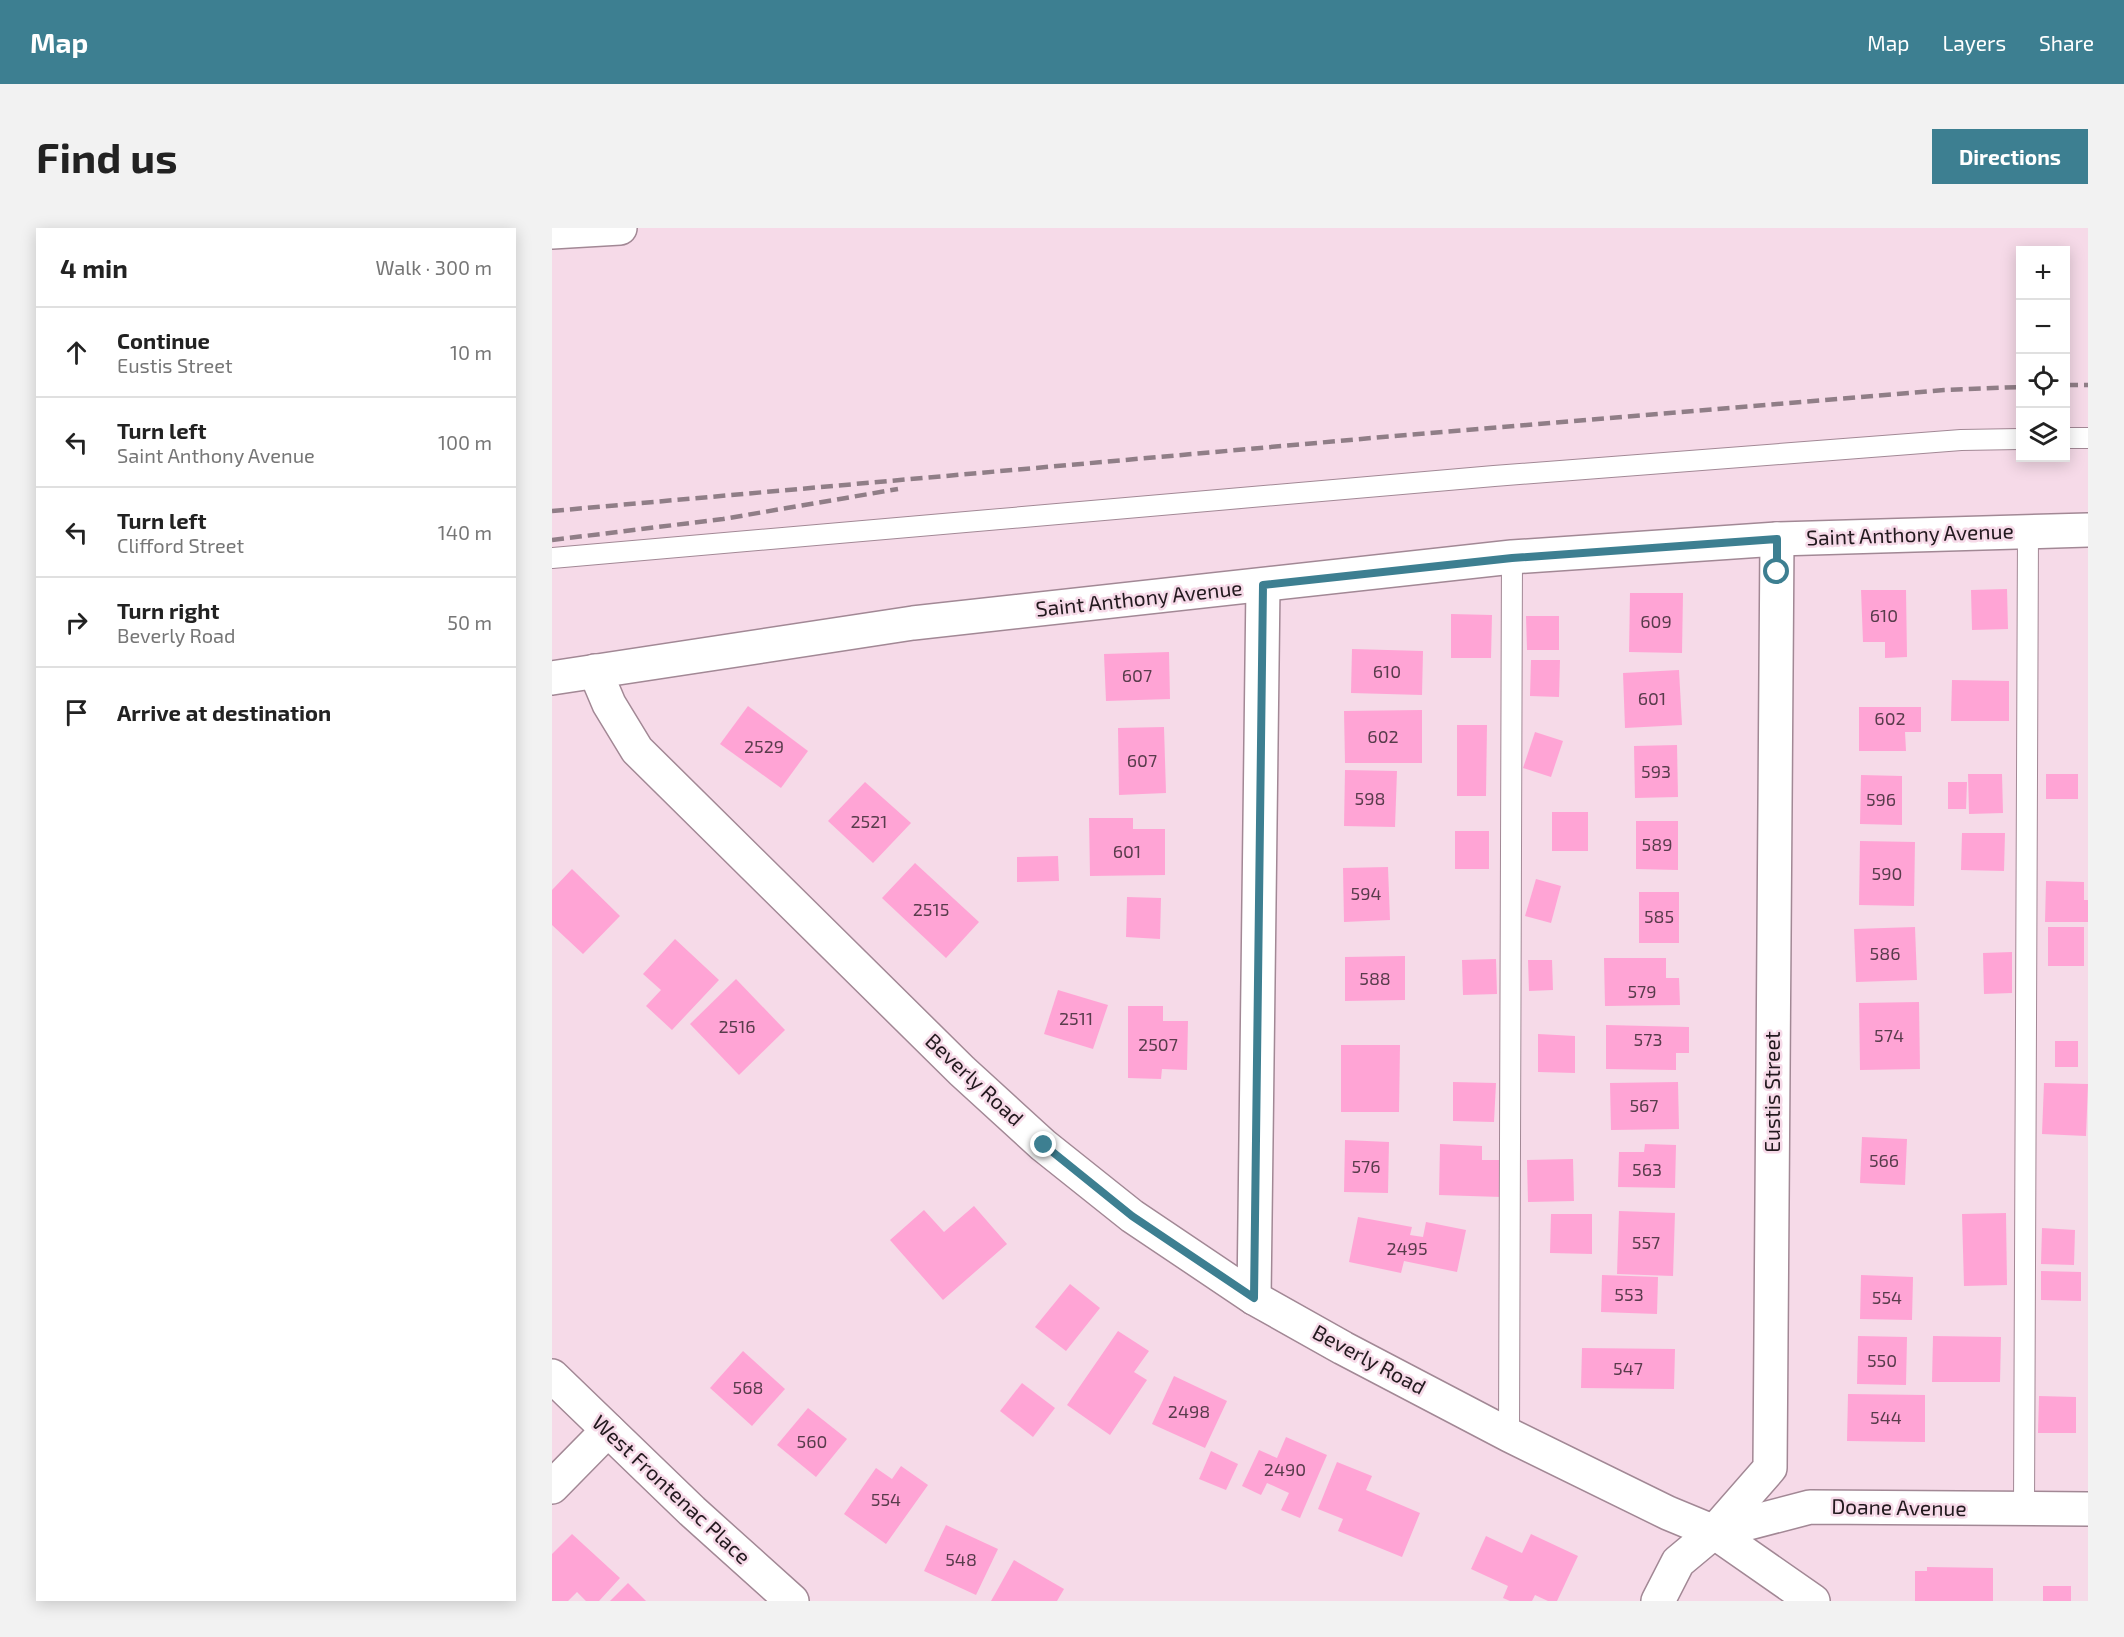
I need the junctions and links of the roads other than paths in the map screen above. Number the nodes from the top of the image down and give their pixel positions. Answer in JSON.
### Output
{"nodes":[{"id":1,"x":620,"y":228,"type":"edge"},
{"id":2,"x":552,"y":232,"type":"edge"},
{"id":3,"x":2070,"y":438,"type":"edge"},
{"id":4,"x":2088,"y":438,"type":"edge"},
{"id":5,"x":2016,"y":439,"type":"edge"},
{"id":6,"x":2088,"y":530,"type":"edge"},
{"id":7,"x":2028,"y":531,"type":"junction"},
{"id":8,"x":1777,"y":539,"type":"junction"},
{"id":9,"x":552,"y":558,"type":"edge"},
{"id":10,"x":1512,"y":558,"type":"junction"},
{"id":11,"x":1263,"y":585,"type":"junction"},
{"id":12,"x":595,"y":672,"type":"junction"},
{"id":13,"x":552,"y":678,"type":"edge"},
{"id":14,"x":1254,"y":1298,"type":"junction"},
{"id":15,"x":552,"y":1376,"type":"edge"},
{"id":16,"x":608,"y":1430,"type":"junction"},
{"id":17,"x":1509,"y":1435,"type":"junction"},
{"id":18,"x":552,"y":1487,"type":"edge"},
{"id":19,"x":2024,"y":1509,"type":"junction"},
{"id":20,"x":2088,"y":1509,"type":"edge"},
{"id":21,"x":1714,"y":1532,"type":"junction"},
{"id":22,"x":792,"y":1601,"type":"edge"},
{"id":23,"x":1658,"y":1601,"type":"edge"},
{"id":24,"x":1813,"y":1601,"type":"edge"}],
"edges":[{"from":1,"to":2,"type":"main road"},
{"from":3,"to":4,"type":"lane"},
{"from":5,"to":9,"type":"lane"},
{"from":6,"to":7,"type":"main road","name":"Saint Anthony Avenue"},
{"from":7,"to":8,"type":"main road","name":"Saint Anthony Avenue"},
{"from":7,"to":19,"type":"lane"},
{"from":8,"to":10,"type":"main road","name":"Saint Anthony Avenue"},
{"from":8,"to":21,"type":"main road","name":"Eustis Street"},
{"from":10,"to":11,"type":"main road","name":"Saint Anthony Avenue"},
{"from":10,"to":17,"type":"lane"},
{"from":11,"to":12,"type":"main road","name":"Saint Anthony Avenue"},
{"from":11,"to":14,"type":"main road"},
{"from":12,"to":13,"type":"main road","name":"Saint Anthony Avenue"},
{"from":12,"to":14,"type":"main road","name":"Beverly Road"},
{"from":14,"to":17,"type":"main road","name":"Beverly Road"},
{"from":15,"to":16,"type":"main road","name":"West Frontenac Place"},
{"from":16,"to":18,"type":"main road"},
{"from":16,"to":22,"type":"main road","name":"West Frontenac Place"},
{"from":17,"to":21,"type":"main road","name":"Beverly Road"},
{"from":19,"to":20,"type":"main road","name":"Doane Avenue"},
{"from":19,"to":21,"type":"main road","name":"Doane Avenue"},
{"from":21,"to":23,"type":"main road","name":"Eustis Street"},
{"from":21,"to":24,"type":"main road","name":"Beverly Road"}]}
